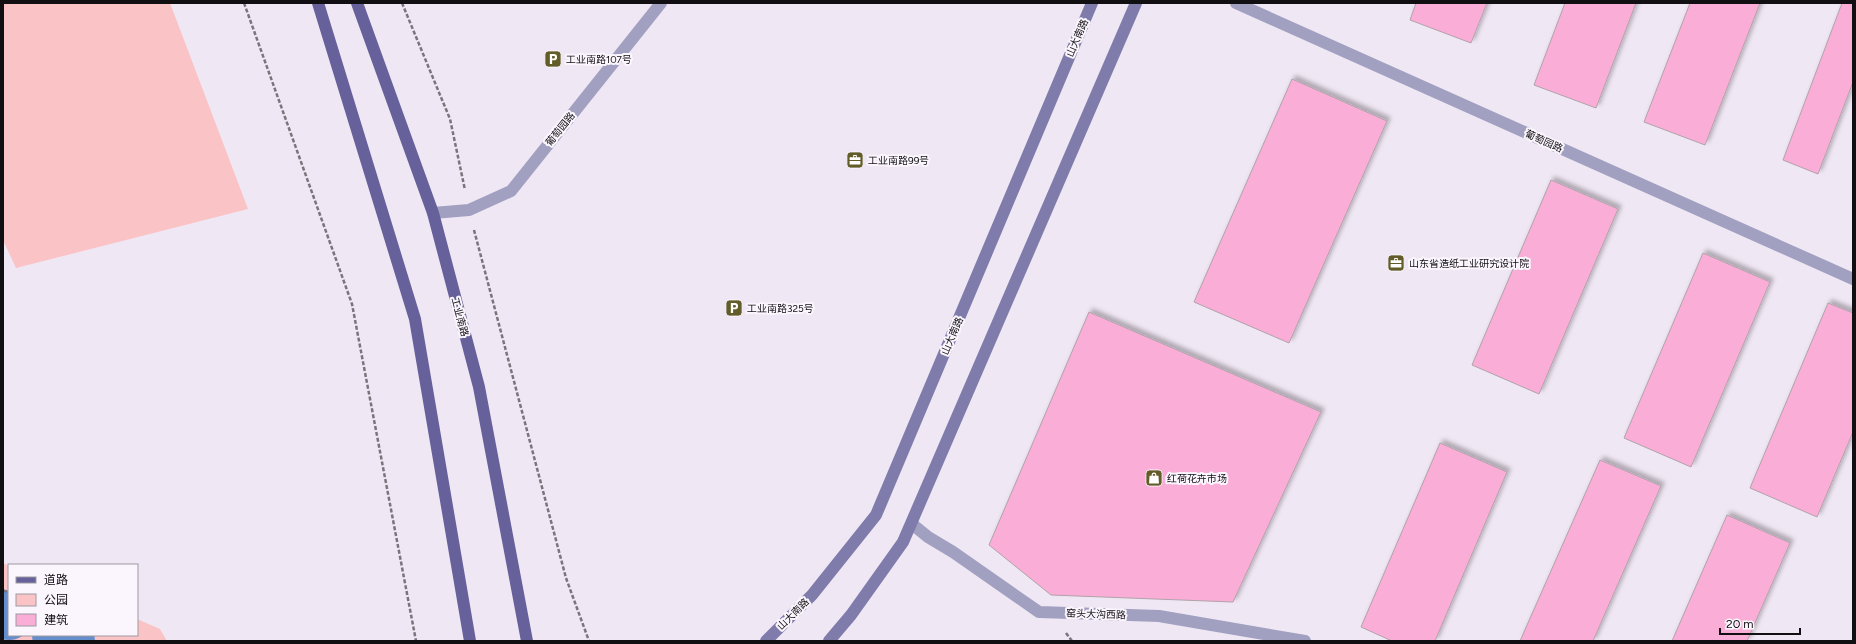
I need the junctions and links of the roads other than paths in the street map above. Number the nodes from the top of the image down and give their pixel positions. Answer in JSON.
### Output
{"nodes":[{"id":1,"x":318,"y":3,"type":"edge"},
{"id":2,"x":357,"y":3,"type":"edge"},
{"id":3,"x":661,"y":3,"type":"edge"},
{"id":4,"x":1092,"y":3,"type":"edge"},
{"id":5,"x":1136,"y":3,"type":"edge"},
{"id":6,"x":1236,"y":3,"type":"edge"},
{"id":7,"x":433,"y":214,"type":"junction"},
{"id":8,"x":1853,"y":279,"type":"edge"},
{"id":9,"x":912,"y":524,"type":"junction"},
{"id":10,"x":470,"y":641,"type":"edge"},
{"id":11,"x":527,"y":641,"type":"edge"},
{"id":12,"x":766,"y":641,"type":"edge"},
{"id":13,"x":829,"y":641,"type":"edge"},
{"id":14,"x":1305,"y":641,"type":"edge"}],
"edges":[{"from":1,"to":10,"type":"main road"},
{"from":2,"to":7,"type":"main road","name":"工业南路"},
{"from":3,"to":7,"type":"street","name":"葡萄园路"},
{"from":4,"to":12,"type":"main road","name":"山大南路"},
{"from":5,"to":9,"type":"main road"},
{"from":6,"to":8,"type":"street","name":"葡萄园路"},
{"from":7,"to":11,"type":"main road","name":"工业南路"},
{"from":9,"to":13,"type":"main road"},
{"from":9,"to":14,"type":"street","name":"窑头大沟西路"}]}
